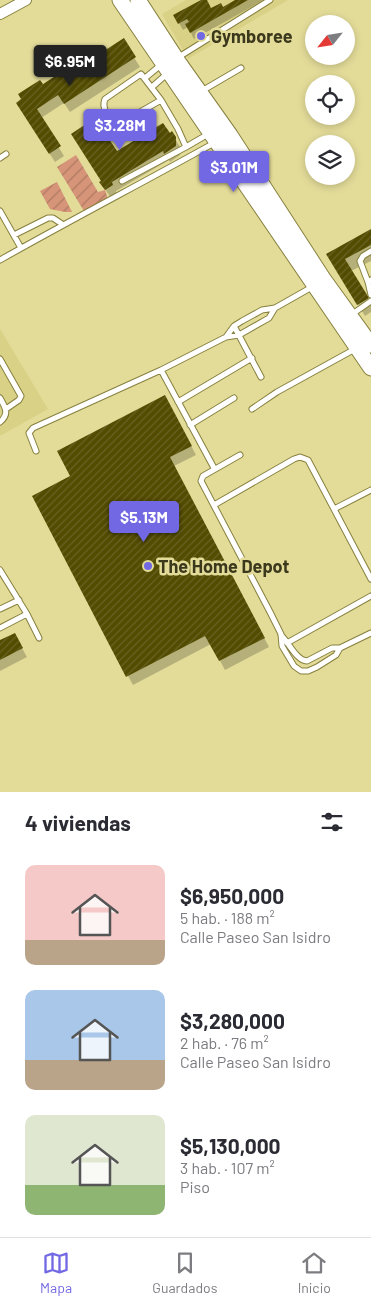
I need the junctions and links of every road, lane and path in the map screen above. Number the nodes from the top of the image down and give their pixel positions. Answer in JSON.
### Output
{"nodes":[{"id":1,"x":26,"y":0,"type":"edge"},
{"id":2,"x":120,"y":0,"type":"edge"},
{"id":3,"x":138,"y":0,"type":"edge"},
{"id":4,"x":270,"y":0,"type":"edge"},
{"id":5,"x":0,"y":14,"type":"edge"},
{"id":6,"x":173,"y":62,"type":"junction"},
{"id":7,"x":241,"y":68,"type":"dead end"},
{"id":8,"x":145,"y":78,"type":"junction"},
{"id":9,"x":152,"y":87,"type":"junction"},
{"id":10,"x":200,"y":92,"type":"junction"},
{"id":11,"x":161,"y":100,"type":"junction"},
{"id":12,"x":220,"y":134,"type":"junction"},
{"id":13,"x":186,"y":147,"type":"junction"},
{"id":14,"x":6,"y":154,"type":"dead end"},
{"id":15,"x":0,"y":158,"type":"edge"},
{"id":16,"x":122,"y":181,"type":"dead end"},
{"id":17,"x":0,"y":211,"type":"edge"},
{"id":18,"x":62,"y":224,"type":"junction"},
{"id":19,"x":14,"y":235,"type":"junction"},
{"id":20,"x":21,"y":248,"type":"junction"},
{"id":21,"x":371,"y":251,"type":"edge"},
{"id":22,"x":0,"y":260,"type":"edge"},
{"id":23,"x":369,"y":281,"type":"edge"},
{"id":24,"x":319,"y":283,"type":"junction"},
{"id":25,"x":371,"y":295,"type":"edge"},
{"id":26,"x":371,"y":301,"type":"edge"},
{"id":27,"x":275,"y":308,"type":"junction"},
{"id":28,"x":344,"y":319,"type":"junction"},
{"id":29,"x":234,"y":326,"type":"junction"},
{"id":30,"x":239,"y":335,"type":"junction"},
{"id":31,"x":226,"y":337,"type":"junction"},
{"id":32,"x":365,"y":345,"type":"edge"},
{"id":33,"x":252,"y":358,"type":"junction"},
{"id":34,"x":0,"y":359,"type":"edge"},
{"id":35,"x":371,"y":368,"type":"edge"},
{"id":36,"x":161,"y":370,"type":"junction"},
{"id":37,"x":261,"y":377,"type":"dead end"},
{"id":38,"x":0,"y":398,"type":"edge"},
{"id":39,"x":234,"y":398,"type":"dead end"},
{"id":40,"x":178,"y":402,"type":"junction"},
{"id":41,"x":6,"y":409,"type":"junction"},
{"id":42,"x":252,"y":410,"type":"dead end"},
{"id":43,"x":0,"y":422,"type":"edge"},
{"id":44,"x":190,"y":425,"type":"junction"},
{"id":45,"x":36,"y":451,"type":"dead end"},
{"id":46,"x":240,"y":454,"type":"dead end"},
{"id":47,"x":214,"y":468,"type":"junction"},
{"id":48,"x":371,"y":490,"type":"edge"},
{"id":49,"x":214,"y":505,"type":"junction"},
{"id":50,"x":334,"y":509,"type":"junction"},
{"id":51,"x":0,"y":570,"type":"edge"},
{"id":52,"x":371,"y":579,"type":"edge"},
{"id":53,"x":371,"y":596,"type":"edge"},
{"id":54,"x":19,"y":600,"type":"junction"},
{"id":55,"x":0,"y":609,"type":"edge"},
{"id":56,"x":27,"y":614,"type":"junction"},
{"id":57,"x":0,"y":628,"type":"edge"},
{"id":58,"x":371,"y":633,"type":"edge"},
{"id":59,"x":281,"y":634,"type":"junction"},
{"id":60,"x":39,"y":638,"type":"dead end"},
{"id":61,"x":289,"y":642,"type":"junction"},
{"id":62,"x":282,"y":646,"type":"junction"},
{"id":63,"x":340,"y":648,"type":"junction"}],
"edges":[{"from":1,"to":5,"type":"street"},
{"from":2,"to":6,"type":"main road"},
{"from":3,"to":6,"type":"main road"},
{"from":4,"to":6,"type":"lane"},
{"from":6,"to":8,"type":"lane"},
{"from":6,"to":9,"type":"lane"},
{"from":6,"to":10,"type":"main road"},
{"from":6,"to":12,"type":"main road"},
{"from":7,"to":10,"type":"lane"},
{"from":8,"to":9,"type":"lane"},
{"from":8,"to":11,"type":"lane"},
{"from":9,"to":11,"type":"lane"},
{"from":10,"to":12,"type":"main road"},
{"from":11,"to":13,"type":"lane"},
{"from":12,"to":13,"type":"lane"},
{"from":12,"to":18,"type":"lane"},
{"from":12,"to":24,"type":"main road"},
{"from":13,"to":16,"type":"lane"},
{"from":14,"to":15,"type":"lane"},
{"from":17,"to":19,"type":"lane"},
{"from":18,"to":19,"type":"lane"},
{"from":18,"to":20,"type":"lane"},
{"from":19,"to":20,"type":"lane"},
{"from":20,"to":22,"type":"lane"},
{"from":21,"to":23,"type":"lane"},
{"from":23,"to":25,"type":"lane"},
{"from":24,"to":27,"type":"lane"},
{"from":24,"to":28,"type":"main road"},
{"from":26,"to":28,"type":"lane"},
{"from":27,"to":29,"type":"lane"},
{"from":27,"to":30,"type":"lane"},
{"from":28,"to":32,"type":"main road"},
{"from":29,"to":30,"type":"lane"},
{"from":29,"to":31,"type":"lane"},
{"from":30,"to":31,"type":"lane"},
{"from":30,"to":33,"type":"lane"},
{"from":31,"to":36,"type":"lane"},
{"from":32,"to":35,"type":"main road"},
{"from":32,"to":42,"type":"lane"},
{"from":33,"to":37,"type":"lane"},
{"from":33,"to":40,"type":"lane"},
{"from":34,"to":41,"type":"lane"},
{"from":36,"to":40,"type":"lane"},
{"from":36,"to":45,"type":"lane"},
{"from":38,"to":41,"type":"lane"},
{"from":39,"to":44,"type":"lane"},
{"from":40,"to":44,"type":"lane"},
{"from":41,"to":43,"type":"lane"},
{"from":44,"to":47,"type":"lane"},
{"from":46,"to":47,"type":"lane"},
{"from":47,"to":49,"type":"lane"},
{"from":48,"to":50,"type":"lane"},
{"from":49,"to":50,"type":"lane"},
{"from":49,"to":59,"type":"lane"},
{"from":50,"to":52,"type":"lane"},
{"from":51,"to":54,"type":"lane"},
{"from":53,"to":61,"type":"lane"},
{"from":54,"to":55,"type":"lane"},
{"from":54,"to":56,"type":"lane"},
{"from":56,"to":57,"type":"lane"},
{"from":56,"to":60,"type":"lane"},
{"from":58,"to":63,"type":"lane"},
{"from":59,"to":61,"type":"lane"},
{"from":59,"to":62,"type":"lane"},
{"from":61,"to":62,"type":"lane"},
{"from":61,"to":63,"type":"lane"},
{"from":62,"to":63,"type":"lane"}]}
